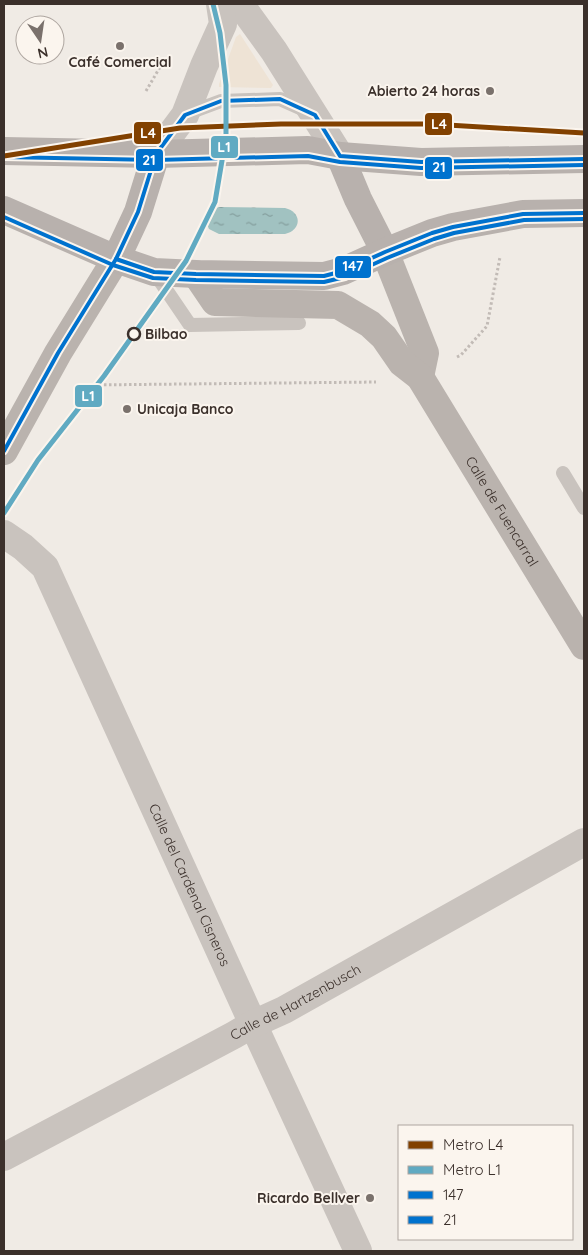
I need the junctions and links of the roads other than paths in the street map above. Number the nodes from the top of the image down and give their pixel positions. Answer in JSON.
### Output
{"nodes":[{"id":1,"x":220,"y":4,"type":"edge"},
{"id":2,"x":240,"y":4,"type":"edge"},
{"id":3,"x":185,"y":115,"type":"junction"},
{"id":4,"x":315,"y":115,"type":"junction"},
{"id":5,"x":4,"y":151,"type":"edge"},
{"id":6,"x":156,"y":154,"type":"junction"},
{"id":7,"x":340,"y":156,"type":"junction"},
{"id":8,"x":584,"y":159,"type":"edge"},
{"id":9,"x":4,"y":210,"type":"edge"},
{"id":10,"x":584,"y":214,"type":"edge"},
{"id":11,"x":384,"y":252,"type":"junction"},
{"id":12,"x":116,"y":259,"type":"junction"},
{"id":13,"x":154,"y":272,"type":"junction"},
{"id":14,"x":196,"y":274,"type":"junction"},
{"id":15,"x":300,"y":323,"type":"dead end"},
{"id":16,"x":420,"y":377,"type":"junction"},
{"id":17,"x":4,"y":451,"type":"edge"},
{"id":18,"x":563,"y":472,"type":"dead end"},
{"id":19,"x":584,"y":508,"type":"edge"},
{"id":20,"x":4,"y":534,"type":"edge"},
{"id":21,"x":584,"y":646,"type":"edge"},
{"id":22,"x":584,"y":842,"type":"edge"},
{"id":23,"x":253,"y":1024,"type":"junction"},
{"id":24,"x":4,"y":1157,"type":"edge"},
{"id":25,"x":358,"y":1251,"type":"edge"}],
"edges":[{"from":1,"to":3,"type":"street"},
{"from":2,"to":4,"type":"street"},
{"from":3,"to":4,"type":"lane"},
{"from":3,"to":6,"type":"street"},
{"from":4,"to":7,"type":"street"},
{"from":5,"to":6,"type":"main road"},
{"from":6,"to":7,"type":"main road"},
{"from":6,"to":12,"type":"main road"},
{"from":7,"to":8,"type":"main road"},
{"from":7,"to":11,"type":"main road"},
{"from":9,"to":12,"type":"main road"},
{"from":10,"to":11,"type":"main road"},
{"from":11,"to":14,"type":"main road"},
{"from":11,"to":16,"type":"street"},
{"from":12,"to":13,"type":"main road"},
{"from":12,"to":17,"type":"street"},
{"from":13,"to":14,"type":"main road"},
{"from":13,"to":15,"type":"lane"},
{"from":14,"to":16,"type":"street","name":"Calle de Fuencarral"},
{"from":16,"to":21,"type":"street","name":"Calle de Fuencarral"},
{"from":18,"to":19,"type":"lane"},
{"from":20,"to":23,"type":"street","name":"Calle del Cardenal Cisneros"},
{"from":22,"to":23,"type":"street","name":"Calle de Hartzenbusch"},
{"from":23,"to":24,"type":"street","name":"Calle de Hartzenbusch"},
{"from":23,"to":25,"type":"street","name":"Calle del Cardenal Cisneros"}]}
